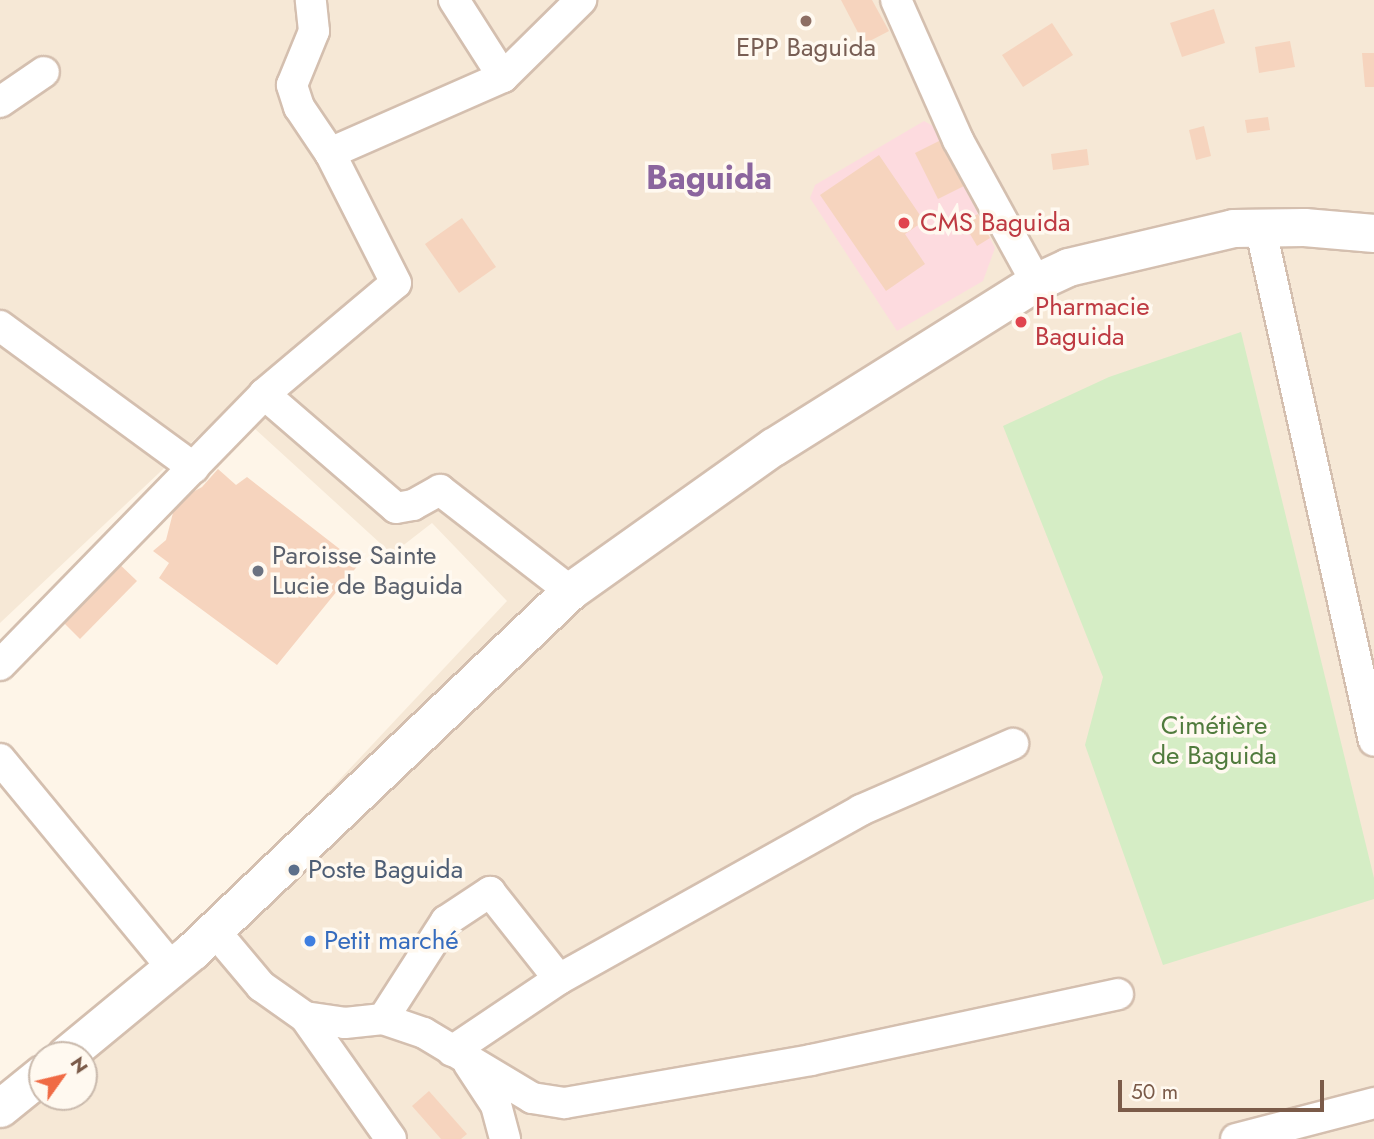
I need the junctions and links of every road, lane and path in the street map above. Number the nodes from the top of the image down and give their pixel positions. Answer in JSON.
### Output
{"nodes":[{"id":1,"x":311,"y":0,"type":"edge"},
{"id":2,"x":454,"y":0,"type":"edge"},
{"id":3,"x":582,"y":0,"type":"edge"},
{"id":4,"x":896,"y":0,"type":"edge"},
{"id":5,"x":44,"y":72,"type":"dead end"},
{"id":6,"x":503,"y":77,"type":"junction"},
{"id":7,"x":0,"y":102,"type":"edge"},
{"id":8,"x":330,"y":153,"type":"junction"},
{"id":9,"x":1260,"y":226,"type":"junction"},
{"id":10,"x":1374,"y":233,"type":"edge"},
{"id":11,"x":1036,"y":282,"type":"junction"},
{"id":12,"x":0,"y":326,"type":"edge"},
{"id":13,"x":264,"y":394,"type":"junction"},
{"id":14,"x":194,"y":468,"type":"junction"},
{"id":15,"x":570,"y":591,"type":"junction"},
{"id":16,"x":0,"y":665,"type":"edge"},
{"id":17,"x":1374,"y":741,"type":"edge"},
{"id":18,"x":1013,"y":744,"type":"dead end"},
{"id":19,"x":0,"y":759,"type":"edge"},
{"id":20,"x":213,"y":929,"type":"junction"},
{"id":21,"x":172,"y":968,"type":"junction"},
{"id":22,"x":559,"y":979,"type":"junction"},
{"id":23,"x":1118,"y":994,"type":"dead end"},
{"id":24,"x":306,"y":1017,"type":"junction"},
{"id":25,"x":383,"y":1020,"type":"junction"},
{"id":26,"x":83,"y":1041,"type":"edge"},
{"id":27,"x":460,"y":1056,"type":"junction"},
{"id":28,"x":28,"y":1085,"type":"edge"},
{"id":29,"x":1374,"y":1103,"type":"edge"},
{"id":30,"x":0,"y":1108,"type":"edge"},
{"id":31,"x":391,"y":1139,"type":"edge"},
{"id":32,"x":505,"y":1139,"type":"edge"},
{"id":33,"x":1236,"y":1139,"type":"edge"}],
"edges":[{"from":1,"to":8,"type":"street"},
{"from":2,"to":6,"type":"street"},
{"from":3,"to":6,"type":"street"},
{"from":4,"to":11,"type":"street"},
{"from":5,"to":7,"type":"street"},
{"from":6,"to":8,"type":"street"},
{"from":8,"to":13,"type":"street"},
{"from":9,"to":10,"type":"street"},
{"from":9,"to":11,"type":"street"},
{"from":9,"to":17,"type":"street"},
{"from":11,"to":15,"type":"street"},
{"from":12,"to":14,"type":"street"},
{"from":13,"to":14,"type":"street"},
{"from":13,"to":15,"type":"street"},
{"from":14,"to":16,"type":"street"},
{"from":15,"to":20,"type":"street"},
{"from":18,"to":22,"type":"street"},
{"from":19,"to":21,"type":"street"},
{"from":20,"to":21,"type":"street"},
{"from":20,"to":24,"type":"street"},
{"from":21,"to":26,"type":"street"},
{"from":22,"to":25,"type":"street"},
{"from":22,"to":27,"type":"street"},
{"from":23,"to":27,"type":"street"},
{"from":24,"to":25,"type":"street"},
{"from":24,"to":31,"type":"street"},
{"from":25,"to":27,"type":"street"},
{"from":27,"to":32,"type":"street"},
{"from":28,"to":30,"type":"street"},
{"from":29,"to":33,"type":"street"}]}
